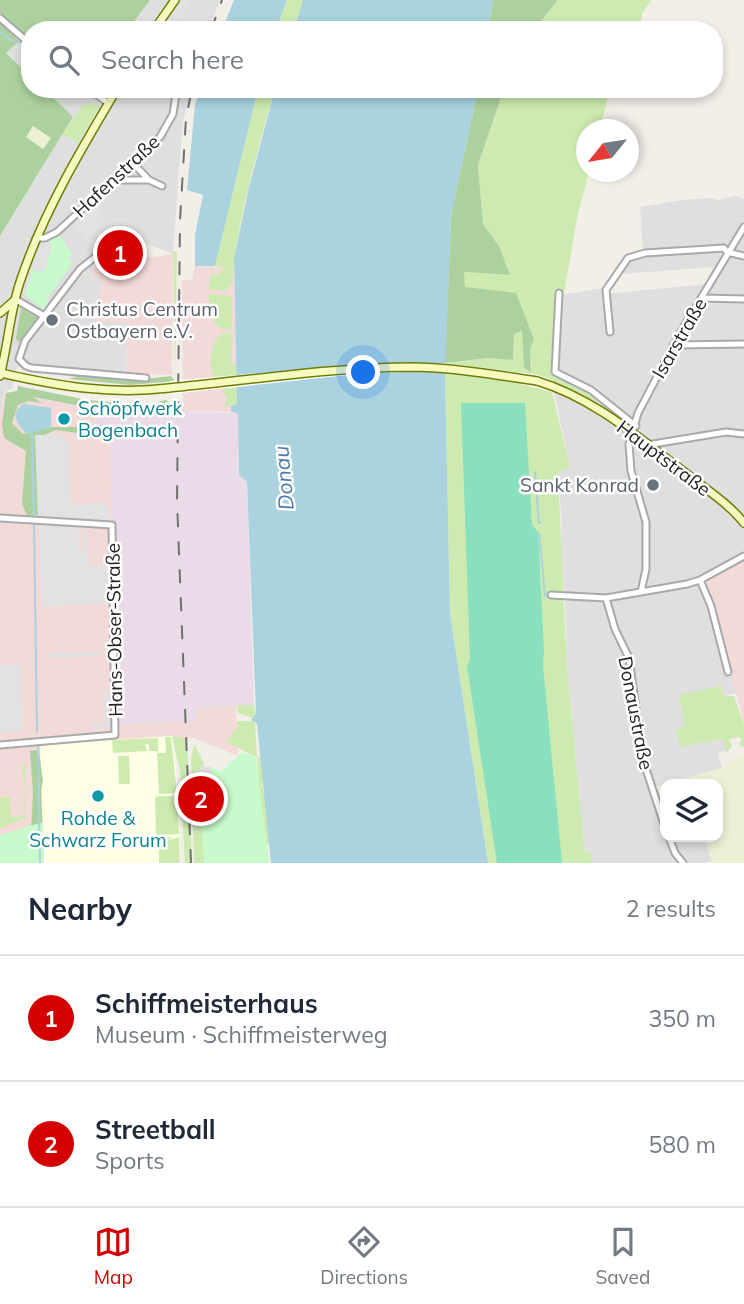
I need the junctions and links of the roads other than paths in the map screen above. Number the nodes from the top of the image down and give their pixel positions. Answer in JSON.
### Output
{"nodes":[{"id":1,"x":175,"y":0,"type":"edge"},
{"id":2,"x":0,"y":18,"type":"edge"},
{"id":3,"x":160,"y":21,"type":"edge"},
{"id":4,"x":21,"y":36,"type":"edge"},
{"id":5,"x":101,"y":98,"type":"edge"},
{"id":6,"x":111,"y":98,"type":"edge"},
{"id":7,"x":175,"y":98,"type":"edge"},
{"id":8,"x":108,"y":103,"type":"junction"},
{"id":9,"x":133,"y":163,"type":"junction"},
{"id":10,"x":114,"y":180,"type":"junction"},
{"id":11,"x":149,"y":180,"type":"junction"},
{"id":12,"x":162,"y":186,"type":"dead end"},
{"id":13,"x":744,"y":228,"type":"edge"},
{"id":14,"x":40,"y":229,"type":"junction"},
{"id":15,"x":57,"y":232,"type":"junction"},
{"id":16,"x":36,"y":239,"type":"junction"},
{"id":17,"x":124,"y":242,"type":"dead end"},
{"id":18,"x":727,"y":252,"type":"junction"},
{"id":19,"x":744,"y":256,"type":"edge"},
{"id":20,"x":559,"y":293,"type":"dead end"},
{"id":21,"x":702,"y":298,"type":"junction"},
{"id":22,"x":15,"y":299,"type":"junction"},
{"id":23,"x":744,"y":299,"type":"edge"},
{"id":24,"x":0,"y":313,"type":"edge"},
{"id":25,"x":44,"y":316,"type":"junction"},
{"id":26,"x":610,"y":332,"type":"dead end"},
{"id":27,"x":744,"y":344,"type":"edge"},
{"id":28,"x":673,"y":345,"type":"junction"},
{"id":29,"x":0,"y":375,"type":"edge"},
{"id":30,"x":146,"y":378,"type":"dead end"},
{"id":31,"x":635,"y":430,"type":"junction"},
{"id":32,"x":744,"y":433,"type":"edge"},
{"id":33,"x":647,"y":445,"type":"junction"},
{"id":34,"x":0,"y":518,"type":"edge"},
{"id":35,"x":744,"y":523,"type":"edge"},
{"id":36,"x":744,"y":556,"type":"edge"},
{"id":37,"x":700,"y":579,"type":"junction"},
{"id":38,"x":641,"y":592,"type":"junction"},
{"id":39,"x":551,"y":595,"type":"dead end"},
{"id":40,"x":606,"y":598,"type":"junction"},
{"id":41,"x":727,"y":672,"type":"dead end"},
{"id":42,"x":0,"y":745,"type":"edge"},
{"id":43,"x":660,"y":812,"type":"edge"},
{"id":44,"x":671,"y":842,"type":"edge"},
{"id":45,"x":675,"y":853,"type":"junction"},
{"id":46,"x":673,"y":863,"type":"edge"},
{"id":47,"x":683,"y":863,"type":"edge"}],
"edges":[{"from":1,"to":3,"type":"main road"},
{"from":2,"to":4,"type":"street"},
{"from":5,"to":8,"type":"street"},
{"from":6,"to":8,"type":"main road"},
{"from":7,"to":9,"type":"street","name":"Hafenstraße"},
{"from":8,"to":14,"type":"main road"},
{"from":9,"to":10,"type":"street","name":"Hafenstraße"},
{"from":9,"to":11,"type":"street"},
{"from":10,"to":11,"type":"street"},
{"from":10,"to":15,"type":"street","name":"Hafenstraße"},
{"from":11,"to":12,"type":"street"},
{"from":13,"to":18,"type":"street","name":"Isarstraße"},
{"from":14,"to":15,"type":"street","name":"Hafenstraße"},
{"from":14,"to":16,"type":"main road"},
{"from":15,"to":16,"type":"street","name":"Hafenstraße"},
{"from":16,"to":22,"type":"main road"},
{"from":17,"to":25,"type":"street"},
{"from":18,"to":19,"type":"street"},
{"from":18,"to":21,"type":"street","name":"Isarstraße"},
{"from":18,"to":26,"type":"street"},
{"from":20,"to":31,"type":"street"},
{"from":21,"to":23,"type":"street"},
{"from":21,"to":28,"type":"street","name":"Isarstraße"},
{"from":22,"to":24,"type":"main road"},
{"from":22,"to":25,"type":"street"},
{"from":22,"to":29,"type":"main road"},
{"from":25,"to":30,"type":"street"},
{"from":27,"to":28,"type":"street"},
{"from":28,"to":31,"type":"street","name":"Isarstraße"},
{"from":29,"to":31,"type":"main road","name":"Hauptstraße","bridge":true},
{"from":31,"to":33,"type":"main road","name":"Hauptstraße"},
{"from":31,"to":38,"type":"street","name":"Isarstraße"},
{"from":32,"to":33,"type":"street"},
{"from":33,"to":35,"type":"main road","name":"Hauptstraße"},
{"from":34,"to":42,"type":"street","name":"Hans-Obser-Straße"},
{"from":36,"to":37,"type":"street"},
{"from":37,"to":38,"type":"street"},
{"from":37,"to":41,"type":"street"},
{"from":38,"to":40,"type":"street"},
{"from":39,"to":40,"type":"street"},
{"from":40,"to":43,"type":"street","name":"Donaustraße"},
{"from":44,"to":45,"type":"street"},
{"from":45,"to":46,"type":"street"},
{"from":45,"to":47,"type":"street"}]}
